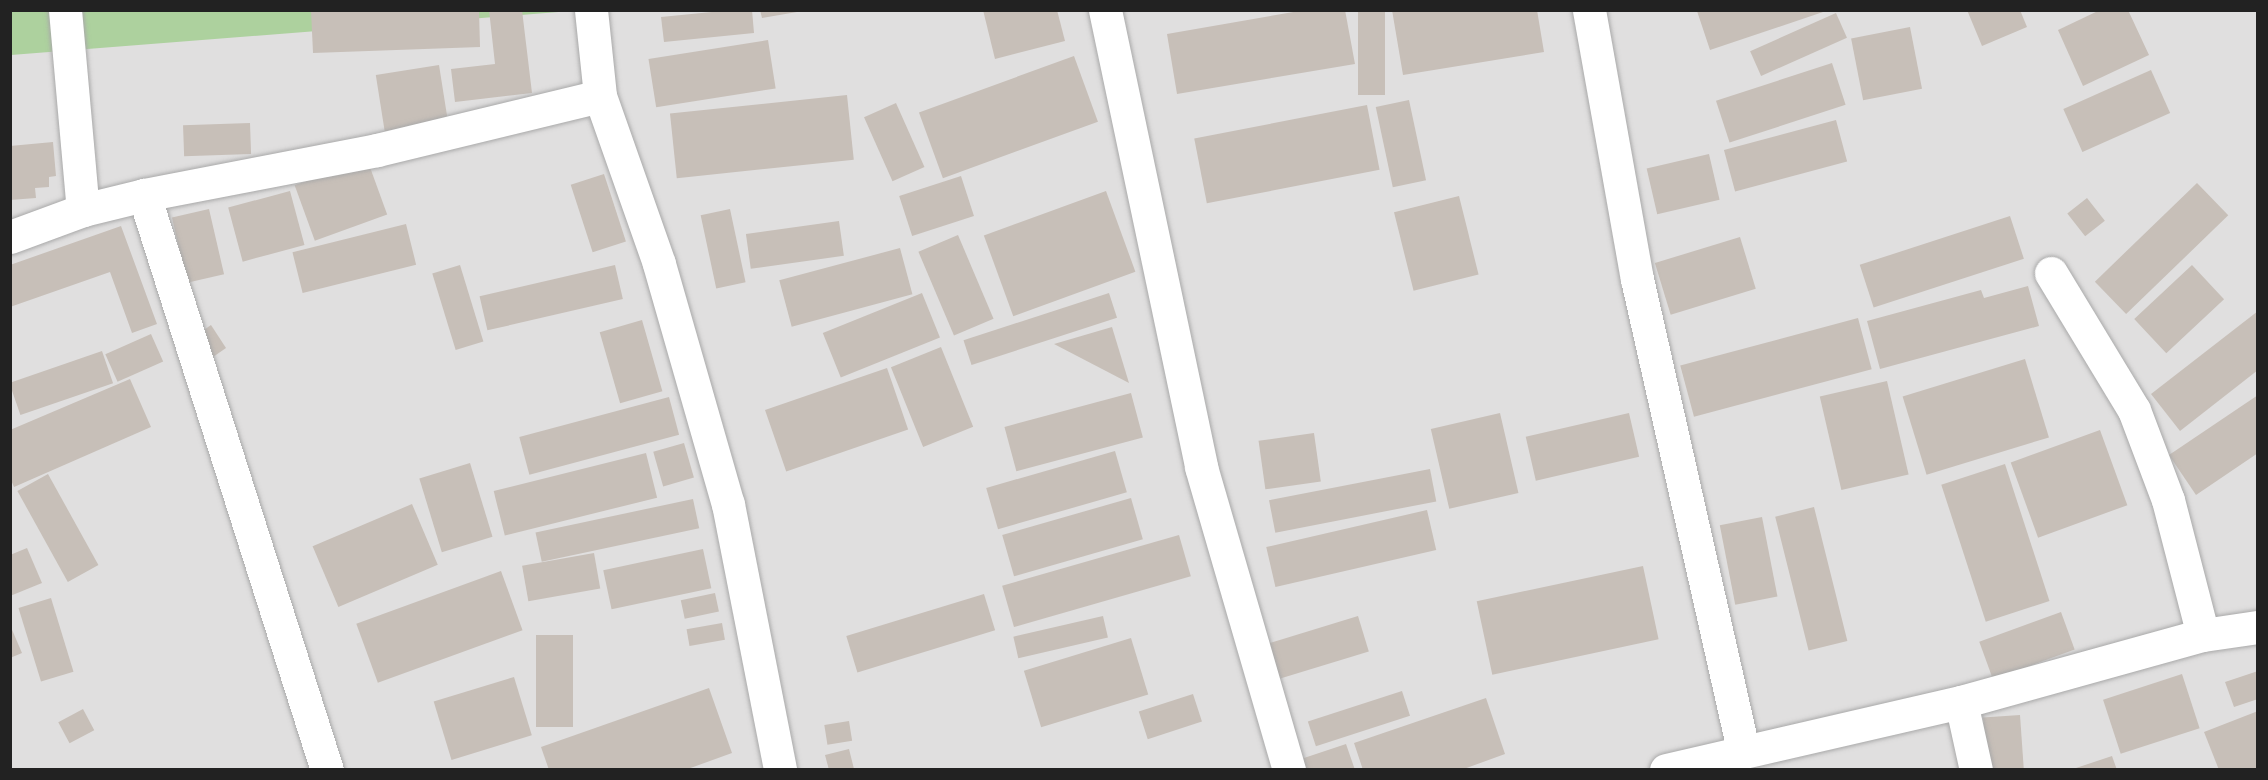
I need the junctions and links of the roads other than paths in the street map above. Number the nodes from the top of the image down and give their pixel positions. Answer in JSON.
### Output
{"nodes":[{"id":1,"x":65,"y":10,"type":"edge"},
{"id":2,"x":591,"y":10,"type":"edge"},
{"id":3,"x":1105,"y":10,"type":"edge"},
{"id":4,"x":1589,"y":10,"type":"edge"},
{"id":5,"x":600,"y":96,"type":"junction"},
{"id":6,"x":144,"y":195,"type":"junction"},
{"id":7,"x":83,"y":210,"type":"junction"},
{"id":8,"x":10,"y":237,"type":"edge"},
{"id":9,"x":2051,"y":273,"type":"dead end"},
{"id":10,"x":2258,"y":627,"type":"edge"},
{"id":11,"x":2203,"y":635,"type":"junction"},
{"id":12,"x":1961,"y":702,"type":"junction"},
{"id":13,"x":1743,"y":750,"type":"junction"},
{"id":14,"x":327,"y":770,"type":"edge"},
{"id":15,"x":780,"y":770,"type":"edge"},
{"id":16,"x":1289,"y":770,"type":"edge"},
{"id":17,"x":1666,"y":770,"type":"edge"},
{"id":18,"x":1976,"y":770,"type":"edge"}],
"edges":[{"from":1,"to":7,"type":"street"},
{"from":2,"to":5,"type":"street"},
{"from":3,"to":16,"type":"street"},
{"from":4,"to":13,"type":"street"},
{"from":5,"to":6,"type":"street"},
{"from":5,"to":15,"type":"street"},
{"from":6,"to":7,"type":"street"},
{"from":6,"to":14,"type":"street"},
{"from":7,"to":8,"type":"street"},
{"from":9,"to":11,"type":"street"},
{"from":10,"to":11,"type":"street"},
{"from":11,"to":12,"type":"street"},
{"from":12,"to":13,"type":"street"},
{"from":12,"to":18,"type":"street"},
{"from":13,"to":17,"type":"street"}]}
